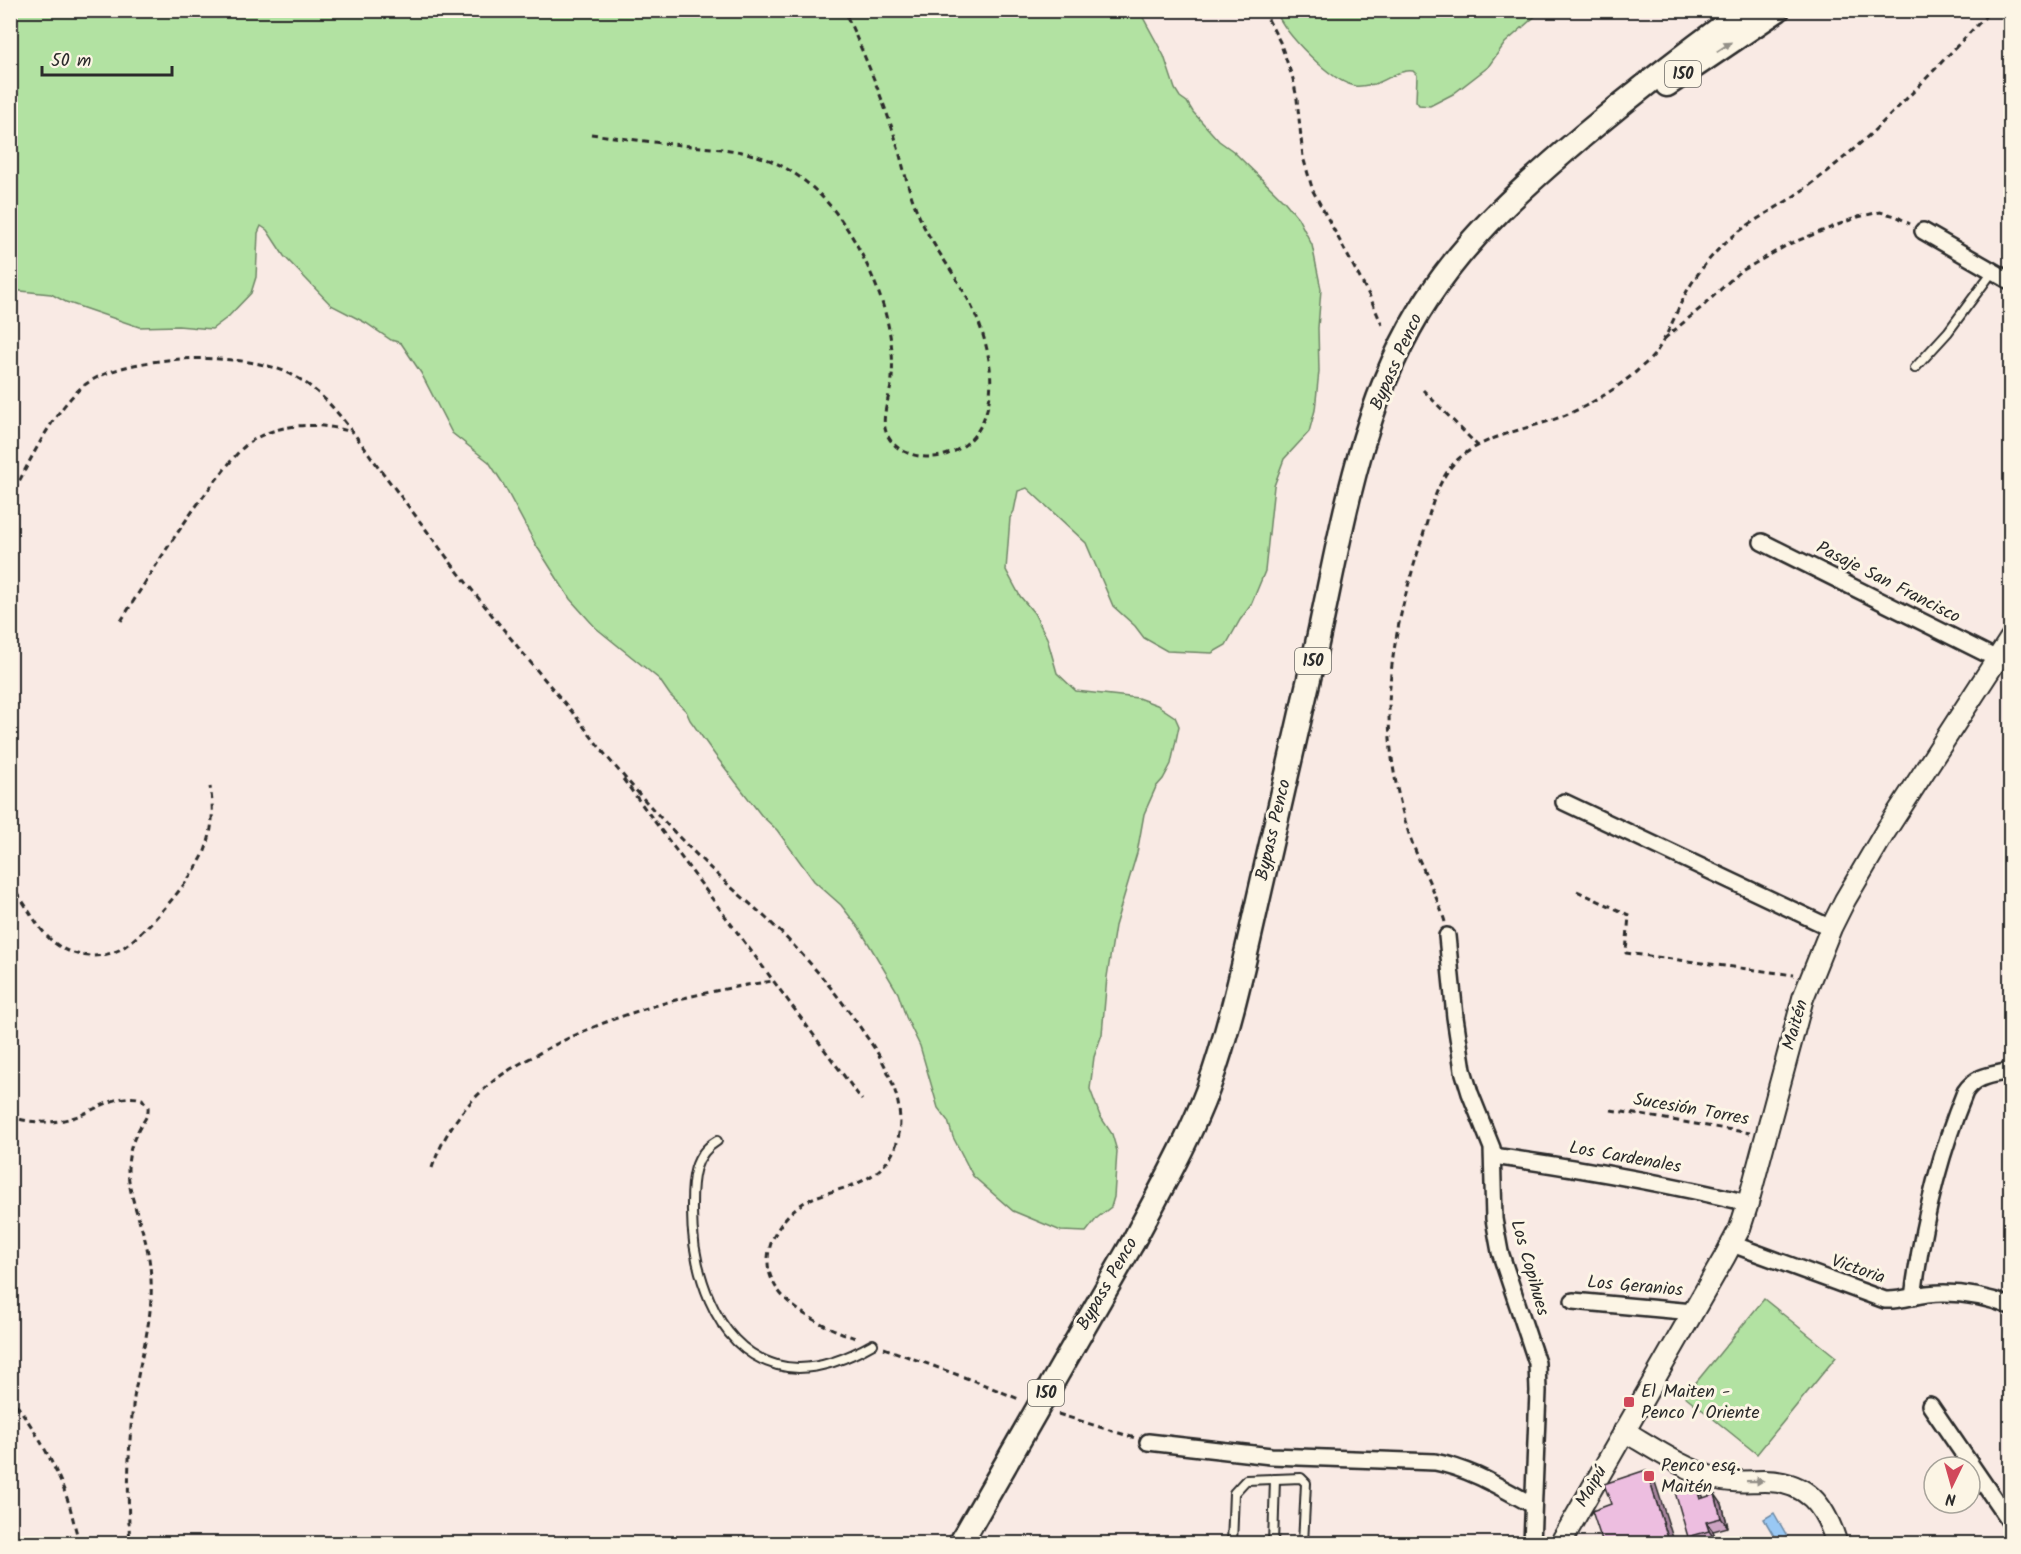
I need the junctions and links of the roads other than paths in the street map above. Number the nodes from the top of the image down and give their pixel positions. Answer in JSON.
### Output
{"nodes":[{"id":1,"x":1778,"y":10,"type":"edge"},
{"id":2,"x":1741,"y":13,"type":"edge"},
{"id":3,"x":1586,"y":134,"type":"junction"},
{"id":4,"x":1923,"y":231,"type":"road end"},
{"id":5,"x":1994,"y":270,"type":"junction"},
{"id":6,"x":2010,"y":281,"type":"edge"},
{"id":7,"x":1915,"y":368,"type":"dead end"},
{"id":8,"x":1762,"y":542,"type":"dead end"},
{"id":9,"x":2010,"y":639,"type":"edge"},
{"id":10,"x":1997,"y":659,"type":"junction"},
{"id":11,"x":1564,"y":802,"type":"dead end"},
{"id":12,"x":1831,"y":928,"type":"junction"},
{"id":13,"x":1447,"y":936,"type":"road end"},
{"id":14,"x":2010,"y":1071,"type":"edge"},
{"id":15,"x":717,"y":1141,"type":"dead end"},
{"id":16,"x":1493,"y":1156,"type":"junction"},
{"id":17,"x":1748,"y":1203,"type":"junction"},
{"id":18,"x":1732,"y":1244,"type":"junction"},
{"id":19,"x":1913,"y":1297,"type":"junction"},
{"id":20,"x":1573,"y":1301,"type":"dead end"},
{"id":21,"x":2010,"y":1306,"type":"edge"},
{"id":22,"x":1693,"y":1312,"type":"junction"},
{"id":23,"x":873,"y":1344,"type":"road end"},
{"id":24,"x":1930,"y":1405,"type":"dead end"},
{"id":25,"x":1624,"y":1431,"type":"junction"},
{"id":26,"x":1148,"y":1442,"type":"road end"},
{"id":27,"x":1275,"y":1479,"type":"junction"},
{"id":28,"x":1533,"y":1505,"type":"junction"},
{"id":29,"x":2010,"y":1522,"type":"edge"},
{"id":30,"x":960,"y":1544,"type":"edge"},
{"id":31,"x":1232,"y":1544,"type":"edge"},
{"id":32,"x":1273,"y":1544,"type":"edge"},
{"id":33,"x":1303,"y":1544,"type":"edge"},
{"id":34,"x":1532,"y":1544,"type":"edge"},
{"id":35,"x":1560,"y":1544,"type":"edge"},
{"id":36,"x":1837,"y":1544,"type":"edge"}],
"edges":[{"from":3,"to":1,"type":"main road","name":"Bypass Penco","number":"150","one_way":true},
{"from":2,"to":3,"type":"main road","name":"Bypass Penco","number":"150"},
{"from":3,"to":30,"type":"main road","name":"Bypass Penco","number":"150","bridge":true},
{"from":4,"to":5,"type":"street"},
{"from":5,"to":6,"type":"street"},
{"from":5,"to":7,"type":"lane"},
{"from":8,"to":10,"type":"street","name":"Pasaje San Francisco"},
{"from":9,"to":10,"type":"main road","name":"Maitén"},
{"from":10,"to":12,"type":"main road","name":"Maitén"},
{"from":11,"to":12,"type":"street"},
{"from":12,"to":17,"type":"main road","name":"Maitén"},
{"from":13,"to":16,"type":"street","name":"Los Copihues"},
{"from":14,"to":19,"type":"street"},
{"from":15,"to":23,"type":"lane"},
{"from":16,"to":17,"type":"street","name":"Los Cardenales"},
{"from":16,"to":28,"type":"street","name":"Los Copihues"},
{"from":17,"to":18,"type":"main road","name":"Maitén"},
{"from":18,"to":19,"type":"street","name":"Victoria"},
{"from":18,"to":22,"type":"main road","name":"Maitén"},
{"from":19,"to":21,"type":"street","name":"Victoria"},
{"from":20,"to":22,"type":"street","name":"Los Geranios"},
{"from":22,"to":25,"type":"main road","name":"Maitén"},
{"from":24,"to":29,"type":"street"},
{"from":25,"to":35,"type":"main road","name":"Maipú"},
{"from":25,"to":36,"type":"main road","one_way":true},
{"from":26,"to":28,"type":"street"},
{"from":27,"to":31,"type":"lane"},
{"from":27,"to":32,"type":"lane"},
{"from":27,"to":33,"type":"lane"},
{"from":28,"to":34,"type":"street","name":"Los Copihues"}]}
